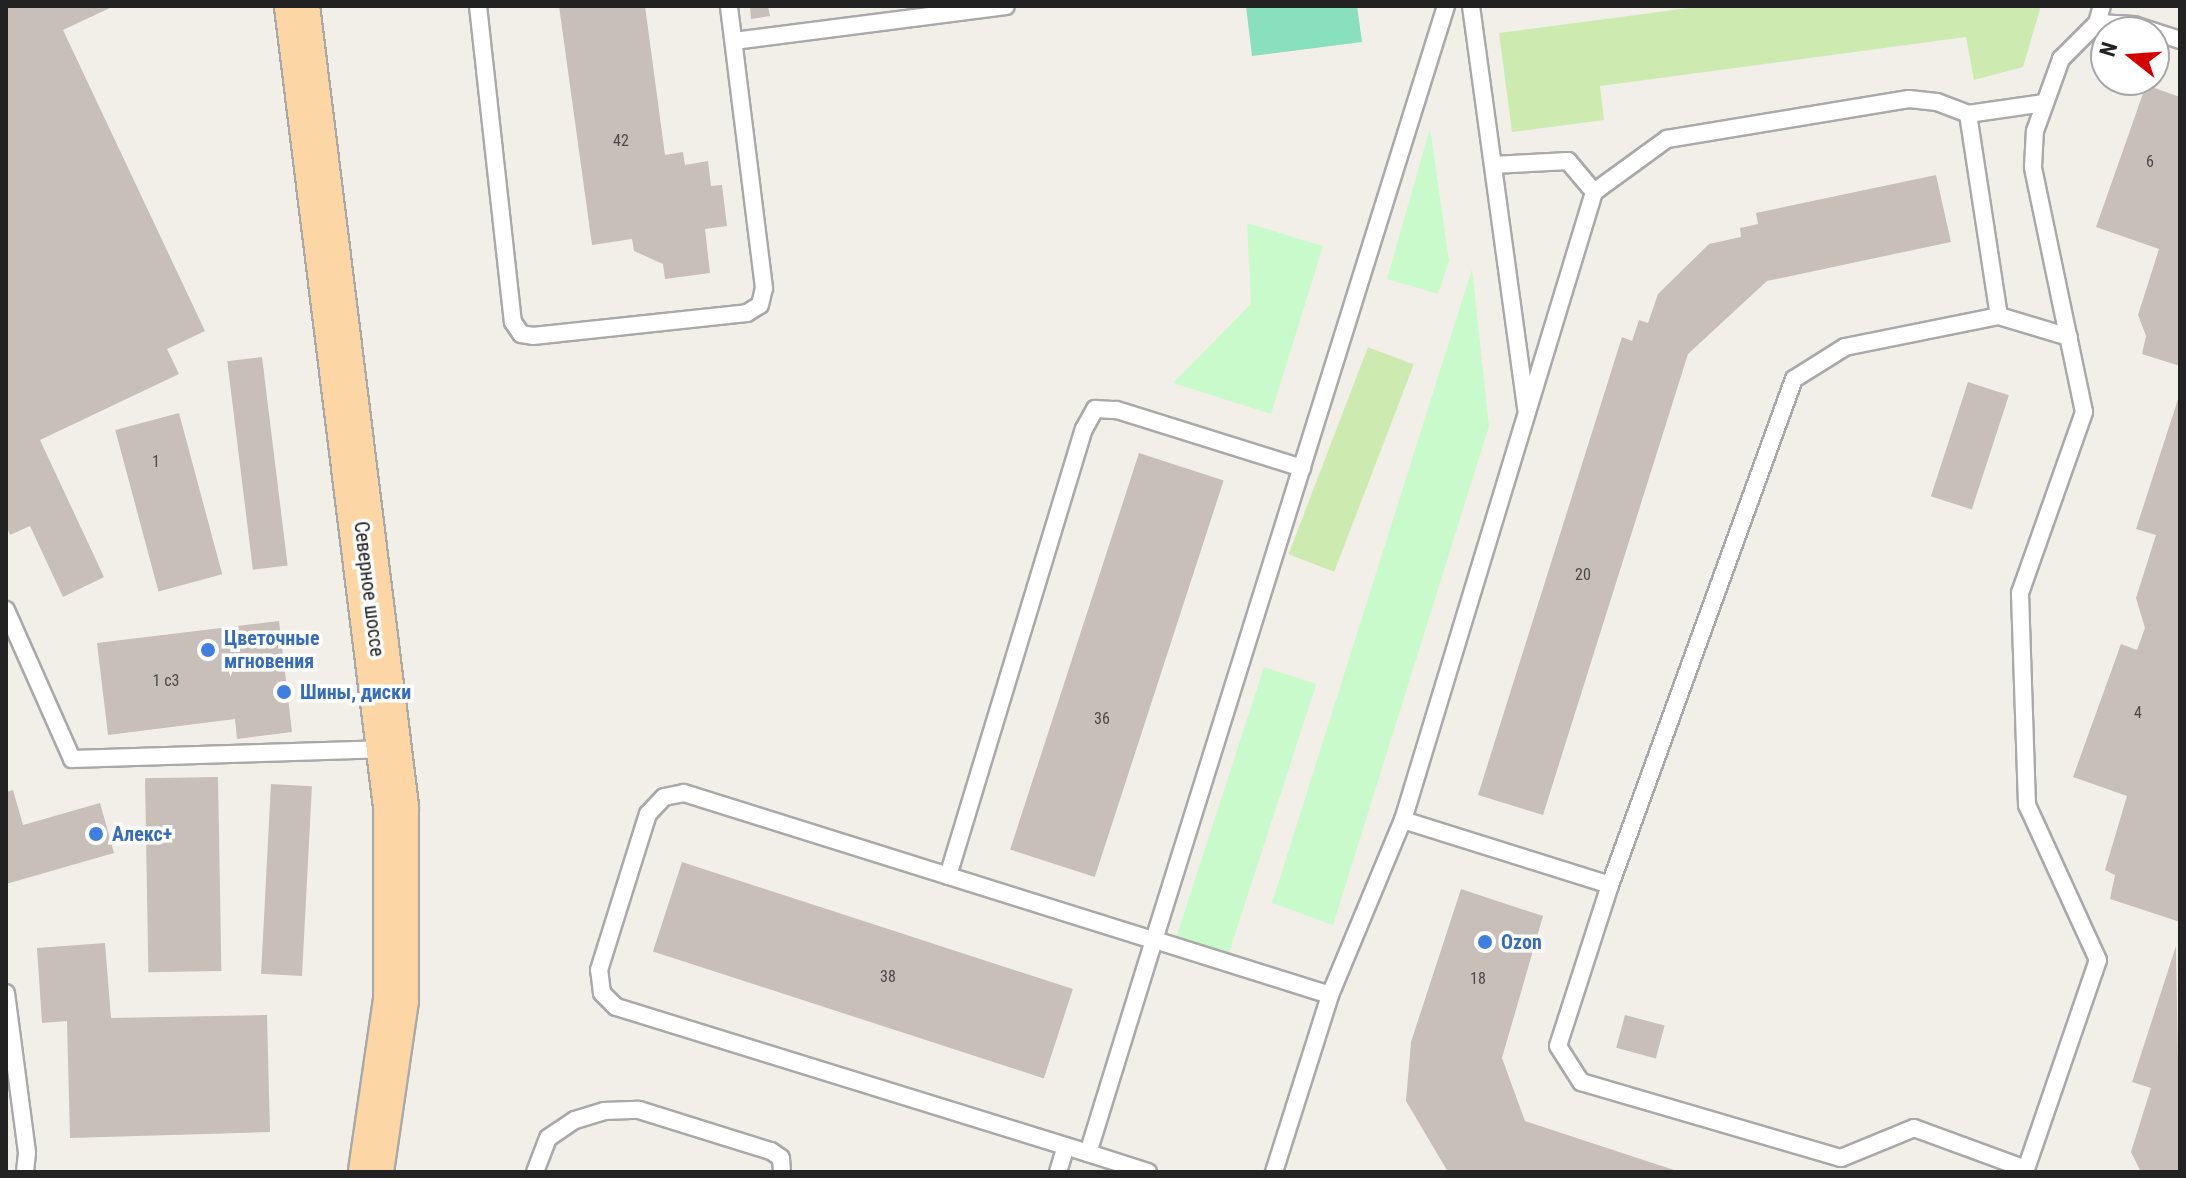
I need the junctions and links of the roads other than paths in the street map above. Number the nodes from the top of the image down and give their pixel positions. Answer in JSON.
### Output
{"nodes":[{"id":1,"x":297,"y":6,"type":"edge"},
{"id":2,"x":478,"y":6,"type":"edge"},
{"id":3,"x":729,"y":6,"type":"edge"},
{"id":4,"x":998,"y":6,"type":"edge"},
{"id":5,"x":1446,"y":6,"type":"edge"},
{"id":6,"x":1471,"y":6,"type":"edge"},
{"id":7,"x":2090,"y":30,"type":"edge"},
{"id":8,"x":734,"y":41,"type":"junction"},
{"id":9,"x":2044,"y":103,"type":"junction"},
{"id":10,"x":1968,"y":114,"type":"junction"},
{"id":11,"x":1493,"y":165,"type":"junction"},
{"id":12,"x":1594,"y":192,"type":"junction"},
{"id":13,"x":1999,"y":316,"type":"junction"},
{"id":14,"x":2069,"y":337,"type":"junction"},
{"id":15,"x":1527,"y":414,"type":"junction"},
{"id":16,"x":1302,"y":468,"type":"junction"},
{"id":17,"x":6,"y":610,"type":"edge"},
{"id":18,"x":389,"y":749,"type":"junction"},
{"id":19,"x":1403,"y":820,"type":"junction"},
{"id":20,"x":948,"y":876,"type":"junction"},
{"id":21,"x":1610,"y":885,"type":"junction"},
{"id":22,"x":1154,"y":940,"type":"junction"},
{"id":23,"x":6,"y":993,"type":"edge"},
{"id":24,"x":1330,"y":995,"type":"junction"},
{"id":25,"x":1066,"y":1146,"type":"junction"},
{"id":26,"x":1088,"y":1153,"type":"junction"},
{"id":27,"x":2025,"y":1170,"type":"edge"},
{"id":28,"x":25,"y":1172,"type":"edge"},
{"id":29,"x":371,"y":1172,"type":"edge"},
{"id":30,"x":535,"y":1172,"type":"edge"},
{"id":31,"x":782,"y":1172,"type":"edge"},
{"id":32,"x":1058,"y":1172,"type":"edge"},
{"id":33,"x":1148,"y":1172,"type":"edge"},
{"id":34,"x":1274,"y":1172,"type":"edge"}],
"edges":[{"from":1,"to":18,"type":"main road","name":"Северное шоссе"},
{"from":2,"to":8,"type":"lane"},
{"from":3,"to":8,"type":"lane"},
{"from":4,"to":8,"type":"lane"},
{"from":5,"to":16,"type":"lane"},
{"from":6,"to":11,"type":"lane"},
{"from":7,"to":9,"type":"lane"},
{"from":9,"to":10,"type":"lane"},
{"from":9,"to":14,"type":"lane"},
{"from":10,"to":12,"type":"lane"},
{"from":10,"to":13,"type":"lane"},
{"from":11,"to":12,"type":"lane"},
{"from":11,"to":15,"type":"lane"},
{"from":12,"to":15,"type":"lane"},
{"from":13,"to":14,"type":"lane"},
{"from":13,"to":21,"type":"lane"},
{"from":14,"to":27,"type":"lane"},
{"from":15,"to":19,"type":"lane"},
{"from":16,"to":20,"type":"lane"},
{"from":16,"to":22,"type":"lane"},
{"from":17,"to":18,"type":"lane"},
{"from":18,"to":29,"type":"main road","name":"Северное шоссе"},
{"from":19,"to":21,"type":"lane"},
{"from":19,"to":24,"type":"lane"},
{"from":20,"to":22,"type":"lane"},
{"from":20,"to":25,"type":"lane"},
{"from":21,"to":27,"type":"lane"},
{"from":22,"to":24,"type":"lane"},
{"from":22,"to":26,"type":"lane"},
{"from":23,"to":28,"type":"lane"},
{"from":24,"to":34,"type":"lane"},
{"from":25,"to":26,"type":"lane"},
{"from":25,"to":32,"type":"lane"},
{"from":26,"to":33,"type":"lane"},
{"from":30,"to":31,"type":"lane"}]}
